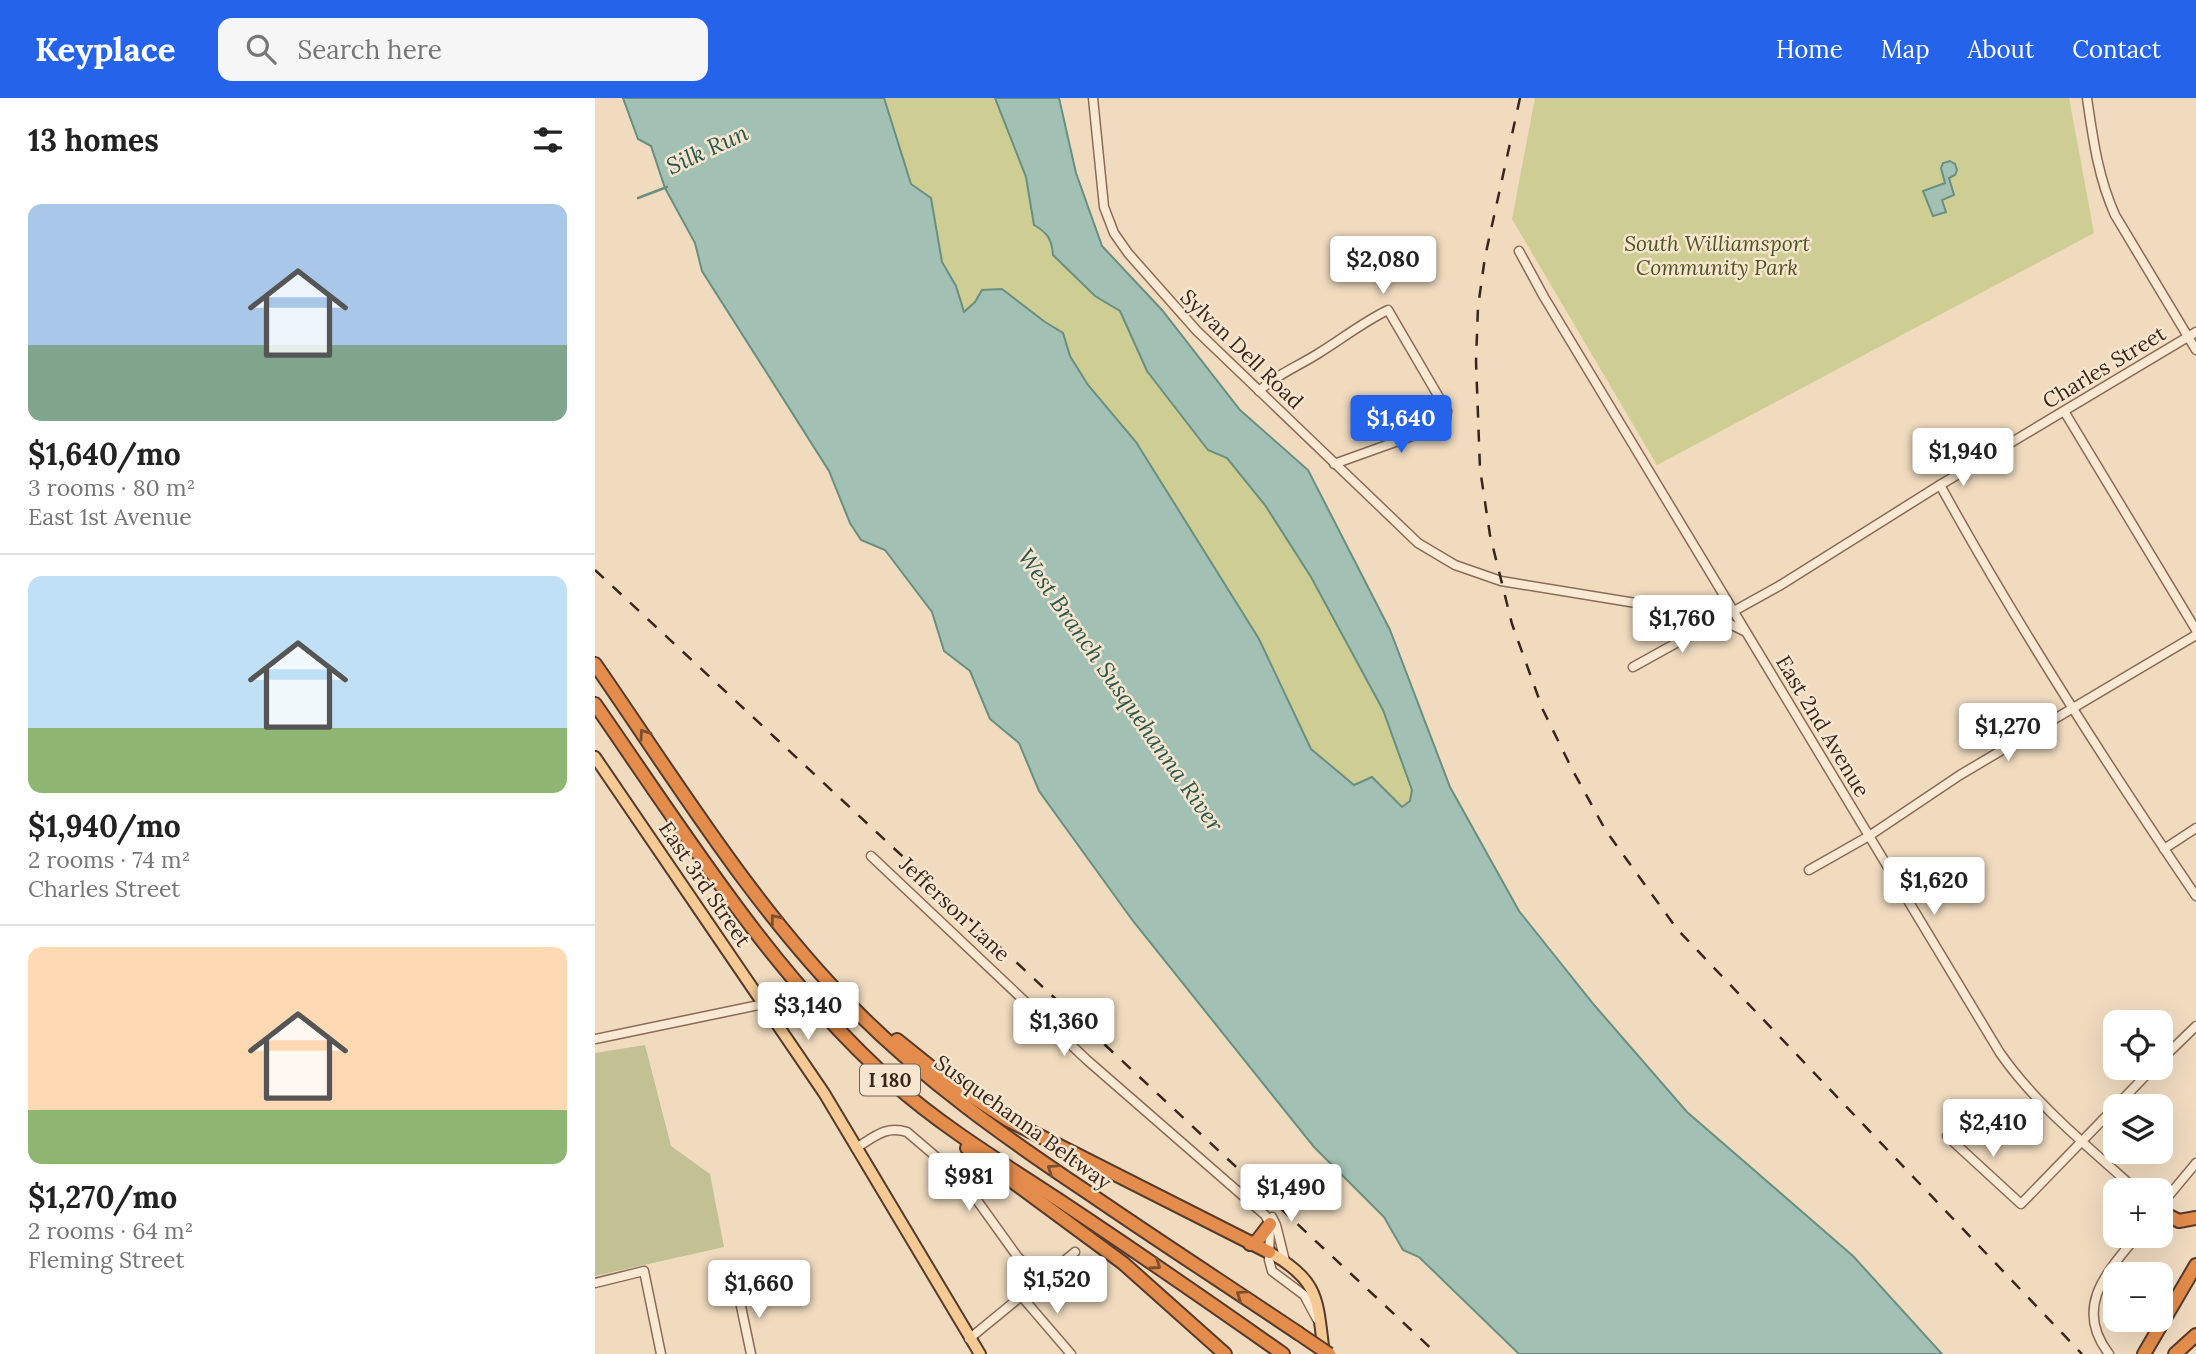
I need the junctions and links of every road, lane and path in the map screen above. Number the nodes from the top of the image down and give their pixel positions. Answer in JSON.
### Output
{"nodes":[{"id":1,"x":1093,"y":98,"type":"edge"},
{"id":2,"x":2087,"y":98,"type":"edge"},
{"id":3,"x":1519,"y":251,"type":"dead end"},
{"id":4,"x":2192,"y":335,"type":"edge"},
{"id":5,"x":2196,"y":350,"type":"edge"},
{"id":6,"x":1259,"y":391,"type":"junction"},
{"id":7,"x":2064,"y":411,"type":"junction"},
{"id":8,"x":1334,"y":464,"type":"junction"},
{"id":9,"x":1940,"y":485,"type":"junction"},
{"id":10,"x":1734,"y":612,"type":"junction"},
{"id":11,"x":1718,"y":618,"type":"junction"},
{"id":12,"x":2196,"y":630,"type":"edge"},
{"id":13,"x":1746,"y":633,"type":"junction"},
{"id":14,"x":2196,"y":635,"type":"edge"},
{"id":15,"x":595,"y":664,"type":"edge"},
{"id":16,"x":1633,"y":667,"type":"dead end"},
{"id":17,"x":595,"y":704,"type":"edge"},
{"id":18,"x":2071,"y":708,"type":"junction"},
{"id":19,"x":595,"y":758,"type":"edge"},
{"id":20,"x":2196,"y":828,"type":"edge"},
{"id":21,"x":1868,"y":836,"type":"junction"},
{"id":22,"x":2164,"y":849,"type":"junction"},
{"id":23,"x":871,"y":856,"type":"dead end"},
{"id":24,"x":1809,"y":870,"type":"dead end"},
{"id":25,"x":2196,"y":896,"type":"edge"},
{"id":26,"x":800,"y":950,"type":"junction"},
{"id":27,"x":764,"y":1004,"type":"junction"},
{"id":28,"x":2196,"y":1026,"type":"edge"},
{"id":29,"x":595,"y":1039,"type":"edge"},
{"id":30,"x":2173,"y":1048,"type":"edge"},
{"id":31,"x":2141,"y":1080,"type":"edge"},
{"id":32,"x":933,"y":1116,"type":"junction"},
{"id":33,"x":1947,"y":1136,"type":"dead end"},
{"id":34,"x":2082,"y":1141,"type":"junction"},
{"id":35,"x":856,"y":1148,"type":"junction"},
{"id":36,"x":2196,"y":1163,"type":"edge"},
{"id":37,"x":2123,"y":1178,"type":"edge"},
{"id":38,"x":2173,"y":1191,"type":"edge"},
{"id":39,"x":2196,"y":1218,"type":"edge"},
{"id":40,"x":1268,"y":1219,"type":"junction"},
{"id":41,"x":2173,"y":1219,"type":"edge"},
{"id":42,"x":1250,"y":1244,"type":"junction"},
{"id":43,"x":2127,"y":1248,"type":"edge"},
{"id":44,"x":1075,"y":1252,"type":"dead end"},
{"id":45,"x":1269,"y":1252,"type":"junction"},
{"id":46,"x":1285,"y":1261,"type":"junction"},
{"id":47,"x":2196,"y":1265,"type":"edge"},
{"id":48,"x":1041,"y":1281,"type":"junction"},
{"id":49,"x":595,"y":1283,"type":"edge"},
{"id":50,"x":739,"y":1292,"type":"dead end"},
{"id":51,"x":1022,"y":1297,"type":"junction"},
{"id":52,"x":1321,"y":1331,"type":"junction"},
{"id":53,"x":2196,"y":1335,"type":"edge"},
{"id":54,"x":969,"y":1339,"type":"junction"},
{"id":55,"x":661,"y":1354,"type":"edge"},
{"id":56,"x":751,"y":1354,"type":"edge"},
{"id":57,"x":980,"y":1354,"type":"edge"},
{"id":58,"x":1071,"y":1354,"type":"edge"},
{"id":59,"x":1226,"y":1354,"type":"edge"},
{"id":60,"x":1283,"y":1354,"type":"edge"},
{"id":61,"x":1327,"y":1354,"type":"edge"},
{"id":62,"x":2109,"y":1354,"type":"edge"},
{"id":63,"x":2144,"y":1354,"type":"edge"},
{"id":64,"x":2175,"y":1354,"type":"edge"}],
"edges":[{"from":1,"to":6,"type":"street","name":"Sylvan Dell Road"},
{"from":2,"to":4,"type":"street"},
{"from":3,"to":10,"type":"street","name":"East 2nd Avenue"},
{"from":4,"to":5,"type":"street"},
{"from":4,"to":7,"type":"street","name":"Charles Street"},
{"from":6,"to":8,"type":"street","name":"Sylvan Dell Road"},
{"from":6,"to":8,"type":"street"},
{"from":7,"to":9,"type":"street","name":"Charles Street"},
{"from":7,"to":12,"type":"street"},
{"from":8,"to":11,"type":"street","name":"Sylvan Dell Road"},
{"from":9,"to":10,"type":"street","name":"Charles Street"},
{"from":9,"to":18,"type":"street"},
{"from":10,"to":11,"type":"street","name":"Charles Street"},
{"from":10,"to":13,"type":"street","name":"East 2nd Avenue"},
{"from":11,"to":13,"type":"street","name":"Sylvan Dell Road"},
{"from":11,"to":16,"type":"street","name":"Charles Street"},
{"from":13,"to":21,"type":"street","name":"East 2nd Avenue"},
{"from":14,"to":18,"type":"street"},
{"from":26,"to":15,"type":"highway","name":"Susquehanna Beltway","number":"I 180","one_way":true},
{"from":17,"to":32,"type":"highway","name":"Susquehanna Beltway","number":"I 180"},
{"from":18,"to":21,"type":"street"},
{"from":18,"to":22,"type":"street"},
{"from":19,"to":27,"type":"main road","name":"East 3rd Street"},
{"from":20,"to":22,"type":"street"},
{"from":21,"to":24,"type":"street"},
{"from":21,"to":34,"type":"street","name":"East 2nd Avenue"},
{"from":22,"to":25,"type":"street"},
{"from":23,"to":40,"type":"street","name":"Jefferson Lane"},
{"from":26,"to":42,"type":"highway"},
{"from":61,"to":26,"type":"highway","name":"Susquehanna Beltway","number":"I 180","one_way":true,"bridge":true},
{"from":27,"to":29,"type":"street"},
{"from":27,"to":35,"type":"main road","name":"East 3rd Street"},
{"from":28,"to":30,"type":"street"},
{"from":31,"to":34,"type":"street"},
{"from":32,"to":59,"type":"highway"},
{"from":32,"to":60,"type":"highway","name":"Susquehanna Beltway","number":"I 180","one_way":true},
{"from":33,"to":34,"type":"street"},
{"from":34,"to":37,"type":"street","name":"East 2nd Avenue"},
{"from":35,"to":48,"type":"street"},
{"from":35,"to":54,"type":"main road","name":"East 3rd Street"},
{"from":36,"to":38,"type":"street"},
{"from":39,"to":41,"type":"highway"},
{"from":40,"to":42,"type":"highway"},
{"from":40,"to":45,"type":"street"},
{"from":40,"to":46,"type":"street"},
{"from":42,"to":45,"type":"highway"},
{"from":43,"to":62,"type":"street"},
{"from":44,"to":48,"type":"street"},
{"from":45,"to":46,"type":"main road"},
{"from":45,"to":52,"type":"street"},
{"from":46,"to":52,"type":"main road"},
{"from":47,"to":63,"type":"highway"},
{"from":48,"to":51,"type":"street"},
{"from":49,"to":55,"type":"street"},
{"from":50,"to":56,"type":"street"},
{"from":51,"to":54,"type":"street"},
{"from":51,"to":58,"type":"street"},
{"from":52,"to":61,"type":"main road"},
{"from":53,"to":64,"type":"highway"},
{"from":54,"to":57,"type":"main road","name":"East 3rd Street"}]}
